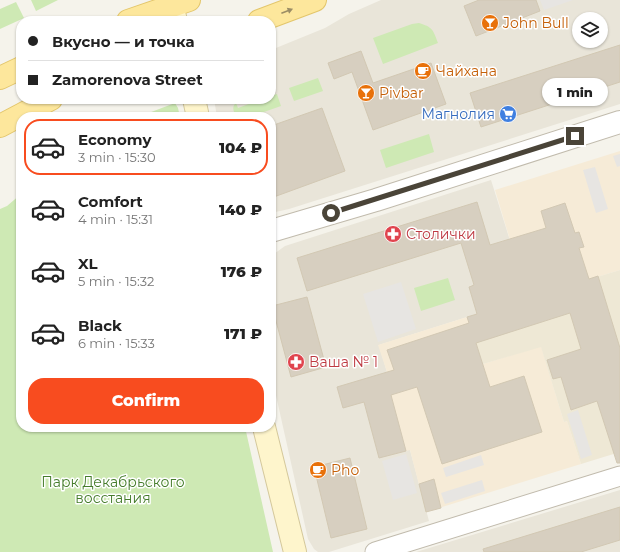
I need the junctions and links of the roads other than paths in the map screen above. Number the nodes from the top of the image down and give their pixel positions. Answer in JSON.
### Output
{"nodes":[{"id":1,"x":315,"y":0,"type":"edge"},
{"id":2,"x":177,"y":7,"type":"edge"},
{"id":3,"x":146,"y":16,"type":"edge"},
{"id":4,"x":272,"y":16,"type":"edge"},
{"id":5,"x":16,"y":70,"type":"edge"},
{"id":6,"x":0,"y":78,"type":"edge"},
{"id":7,"x":42,"y":104,"type":"edge"},
{"id":8,"x":26,"y":112,"type":"edge"},
{"id":9,"x":16,"y":118,"type":"edge"},
{"id":10,"x":620,"y":122,"type":"edge"},
{"id":11,"x":0,"y":126,"type":"edge"},
{"id":12,"x":276,"y":230,"type":"edge"},
{"id":13,"x":265,"y":432,"type":"edge"},
{"id":14,"x":620,"y":476,"type":"edge"},
{"id":15,"x":295,"y":552,"type":"edge"},
{"id":16,"x":375,"y":552,"type":"edge"}],
"edges":[{"from":4,"to":1,"type":"main road","one_way":true},
{"from":2,"to":3,"type":"main road"},
{"from":5,"to":6,"type":"main road"},
{"from":7,"to":8,"type":"main road"},
{"from":9,"to":11,"type":"main road"},
{"from":10,"to":12,"type":"street"},
{"from":13,"to":15,"type":"main road"},
{"from":14,"to":16,"type":"street"}]}
